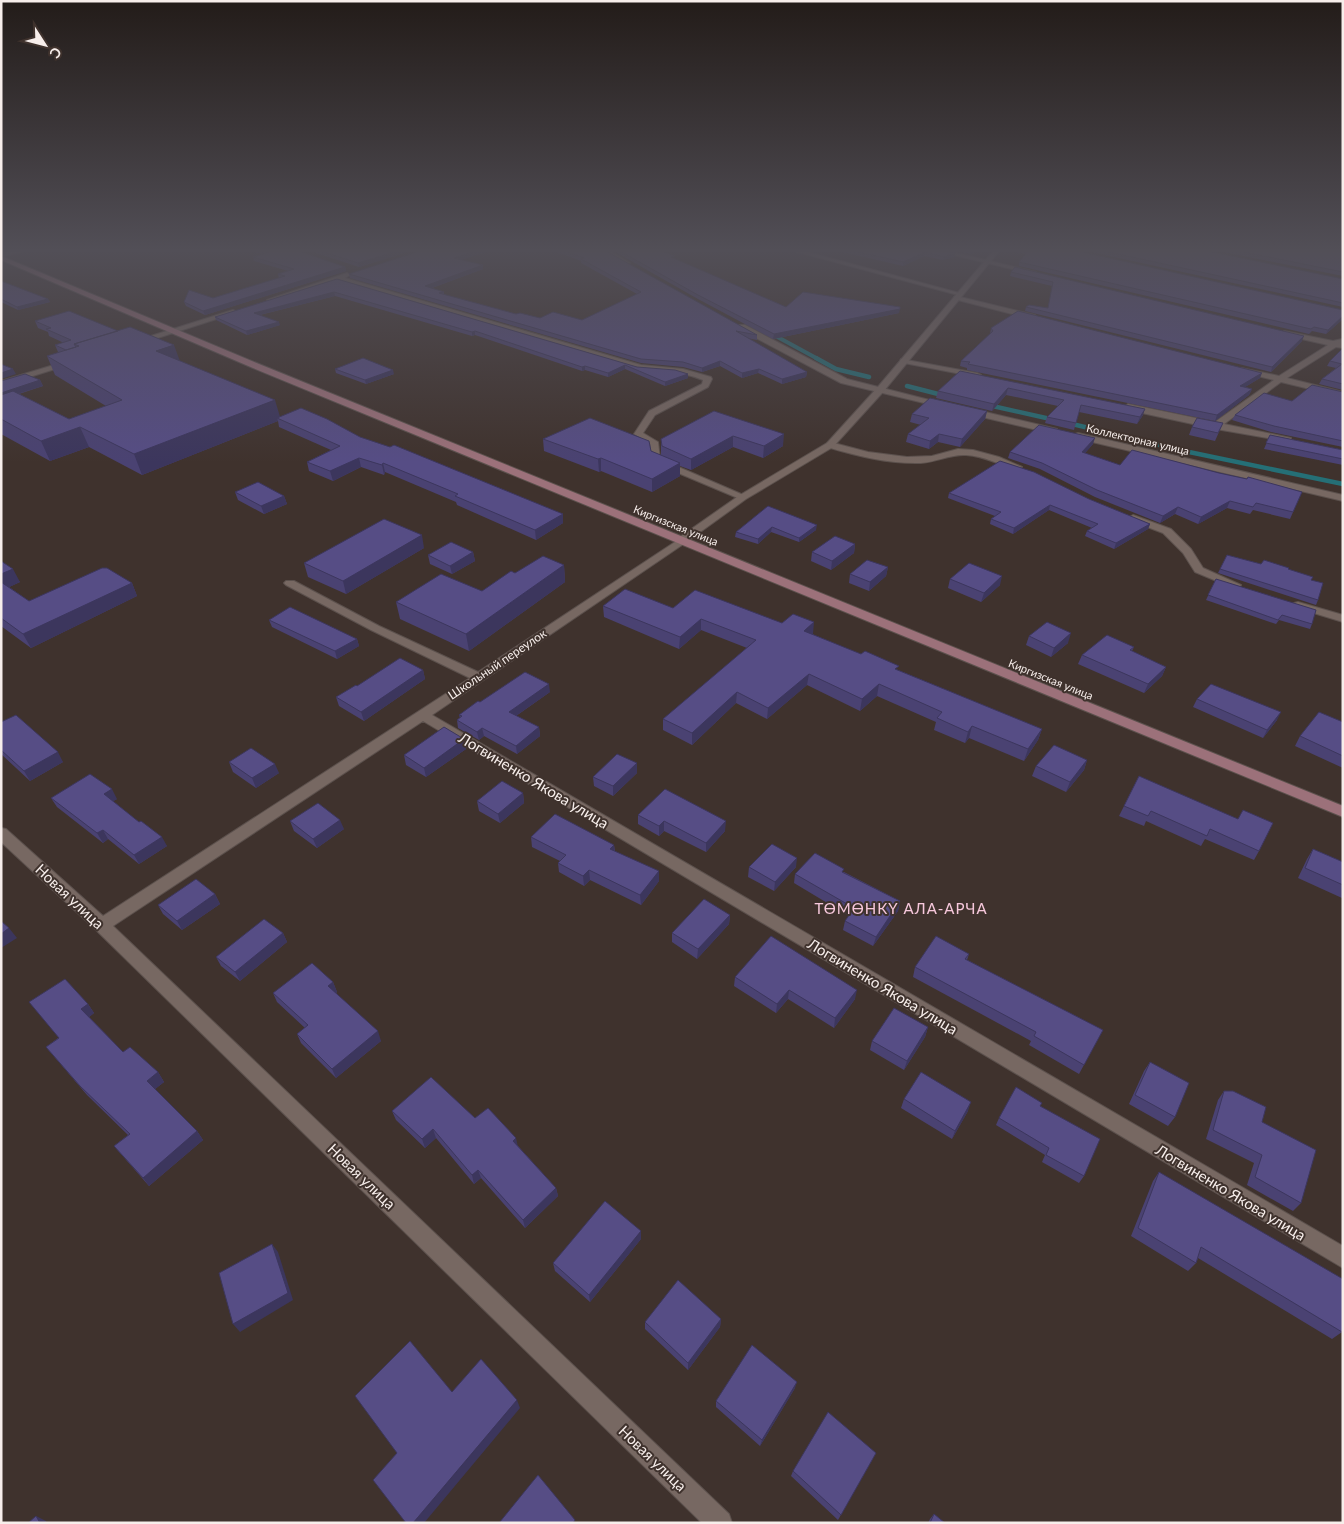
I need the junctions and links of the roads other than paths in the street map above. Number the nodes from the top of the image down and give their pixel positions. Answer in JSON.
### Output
{"nodes":[{"id":1,"x":154,"y":321,"type":"edge"},
{"id":2,"x":204,"y":321,"type":"edge"},
{"id":3,"x":485,"y":321,"type":"edge"},
{"id":4,"x":730,"y":321,"type":"edge"},
{"id":5,"x":937,"y":321,"type":"edge"},
{"id":6,"x":175,"y":330,"type":"junction"},
{"id":7,"x":1276,"y":330,"type":"edge"},
{"id":8,"x":1343,"y":338,"type":"edge"},
{"id":9,"x":132,"y":344,"type":"edge"},
{"id":10,"x":1334,"y":344,"type":"junction"},
{"id":11,"x":1343,"y":346,"type":"edge"},
{"id":12,"x":78,"y":360,"type":"edge"},
{"id":13,"x":904,"y":360,"type":"junction"},
{"id":14,"x":1232,"y":367,"type":"edge"},
{"id":15,"x":990,"y":378,"type":"edge"},
{"id":16,"x":1280,"y":379,"type":"junction"},
{"id":17,"x":1,"y":384,"type":"edge"},
{"id":18,"x":880,"y":390,"type":"junction"},
{"id":19,"x":1343,"y":395,"type":"edge"},
{"id":20,"x":1115,"y":404,"type":"edge"},
{"id":21,"x":1216,"y":426,"type":"junction"},
{"id":22,"x":1294,"y":442,"type":"edge"},
{"id":23,"x":830,"y":445,"type":"junction"},
{"id":24,"x":1028,"y":470,"type":"edge"},
{"id":25,"x":743,"y":497,"type":"junction"},
{"id":26,"x":1343,"y":498,"type":"edge"},
{"id":27,"x":1125,"y":514,"type":"edge"},
{"id":28,"x":681,"y":541,"type":"junction"},
{"id":29,"x":290,"y":583,"type":"dead end"},
{"id":30,"x":1248,"y":589,"type":"edge"},
{"id":31,"x":1286,"y":601,"type":"edge"},
{"id":32,"x":1343,"y":619,"type":"edge"},
{"id":33,"x":478,"y":677,"type":"junction"},
{"id":34,"x":423,"y":715,"type":"junction"},
{"id":35,"x":1343,"y":812,"type":"edge"},
{"id":36,"x":1,"y":833,"type":"edge"},
{"id":37,"x":102,"y":925,"type":"junction"},
{"id":38,"x":1343,"y":1258,"type":"edge"},
{"id":39,"x":720,"y":1523,"type":"edge"}],
"edges":[{"from":1,"to":6,"type":"main road","name":"Киргизская улица"},
{"from":2,"to":6,"type":"street"},
{"from":3,"to":25,"type":"street"},
{"from":4,"to":18,"type":"street","name":"Коллекторная улица"},
{"from":5,"to":13,"type":"street","name":"Школьный переулок"},
{"from":6,"to":9,"type":"street"},
{"from":6,"to":28,"type":"main road","name":"Киргизская улица"},
{"from":7,"to":10,"type":"street"},
{"from":8,"to":10,"type":"street"},
{"from":10,"to":11,"type":"street"},
{"from":10,"to":16,"type":"street"},
{"from":12,"to":17,"type":"street"},
{"from":13,"to":15,"type":"street"},
{"from":13,"to":18,"type":"street","name":"Школьный переулок"},
{"from":14,"to":16,"type":"street"},
{"from":16,"to":19,"type":"street"},
{"from":16,"to":21,"type":"street"},
{"from":18,"to":23,"type":"street","name":"Школьный переулок"},
{"from":18,"to":26,"type":"street","name":"Коллекторная улица"},
{"from":20,"to":21,"type":"street"},
{"from":21,"to":22,"type":"street"},
{"from":23,"to":24,"type":"street"},
{"from":23,"to":25,"type":"street","name":"Школьный переулок"},
{"from":25,"to":28,"type":"street","name":"Школьный переулок"},
{"from":27,"to":30,"type":"street"},
{"from":28,"to":33,"type":"street","name":"Школьный переулок"},
{"from":28,"to":35,"type":"main road","name":"Киргизская улица"},
{"from":29,"to":33,"type":"street"},
{"from":31,"to":32,"type":"street"},
{"from":33,"to":34,"type":"street","name":"Школьный переулок"},
{"from":34,"to":37,"type":"street","name":"Школьный переулок"},
{"from":34,"to":38,"type":"street","name":"Логвиненко Якова улица"},
{"from":36,"to":37,"type":"street","name":"Новая улица"},
{"from":37,"to":39,"type":"street","name":"Новая улица"}]}
